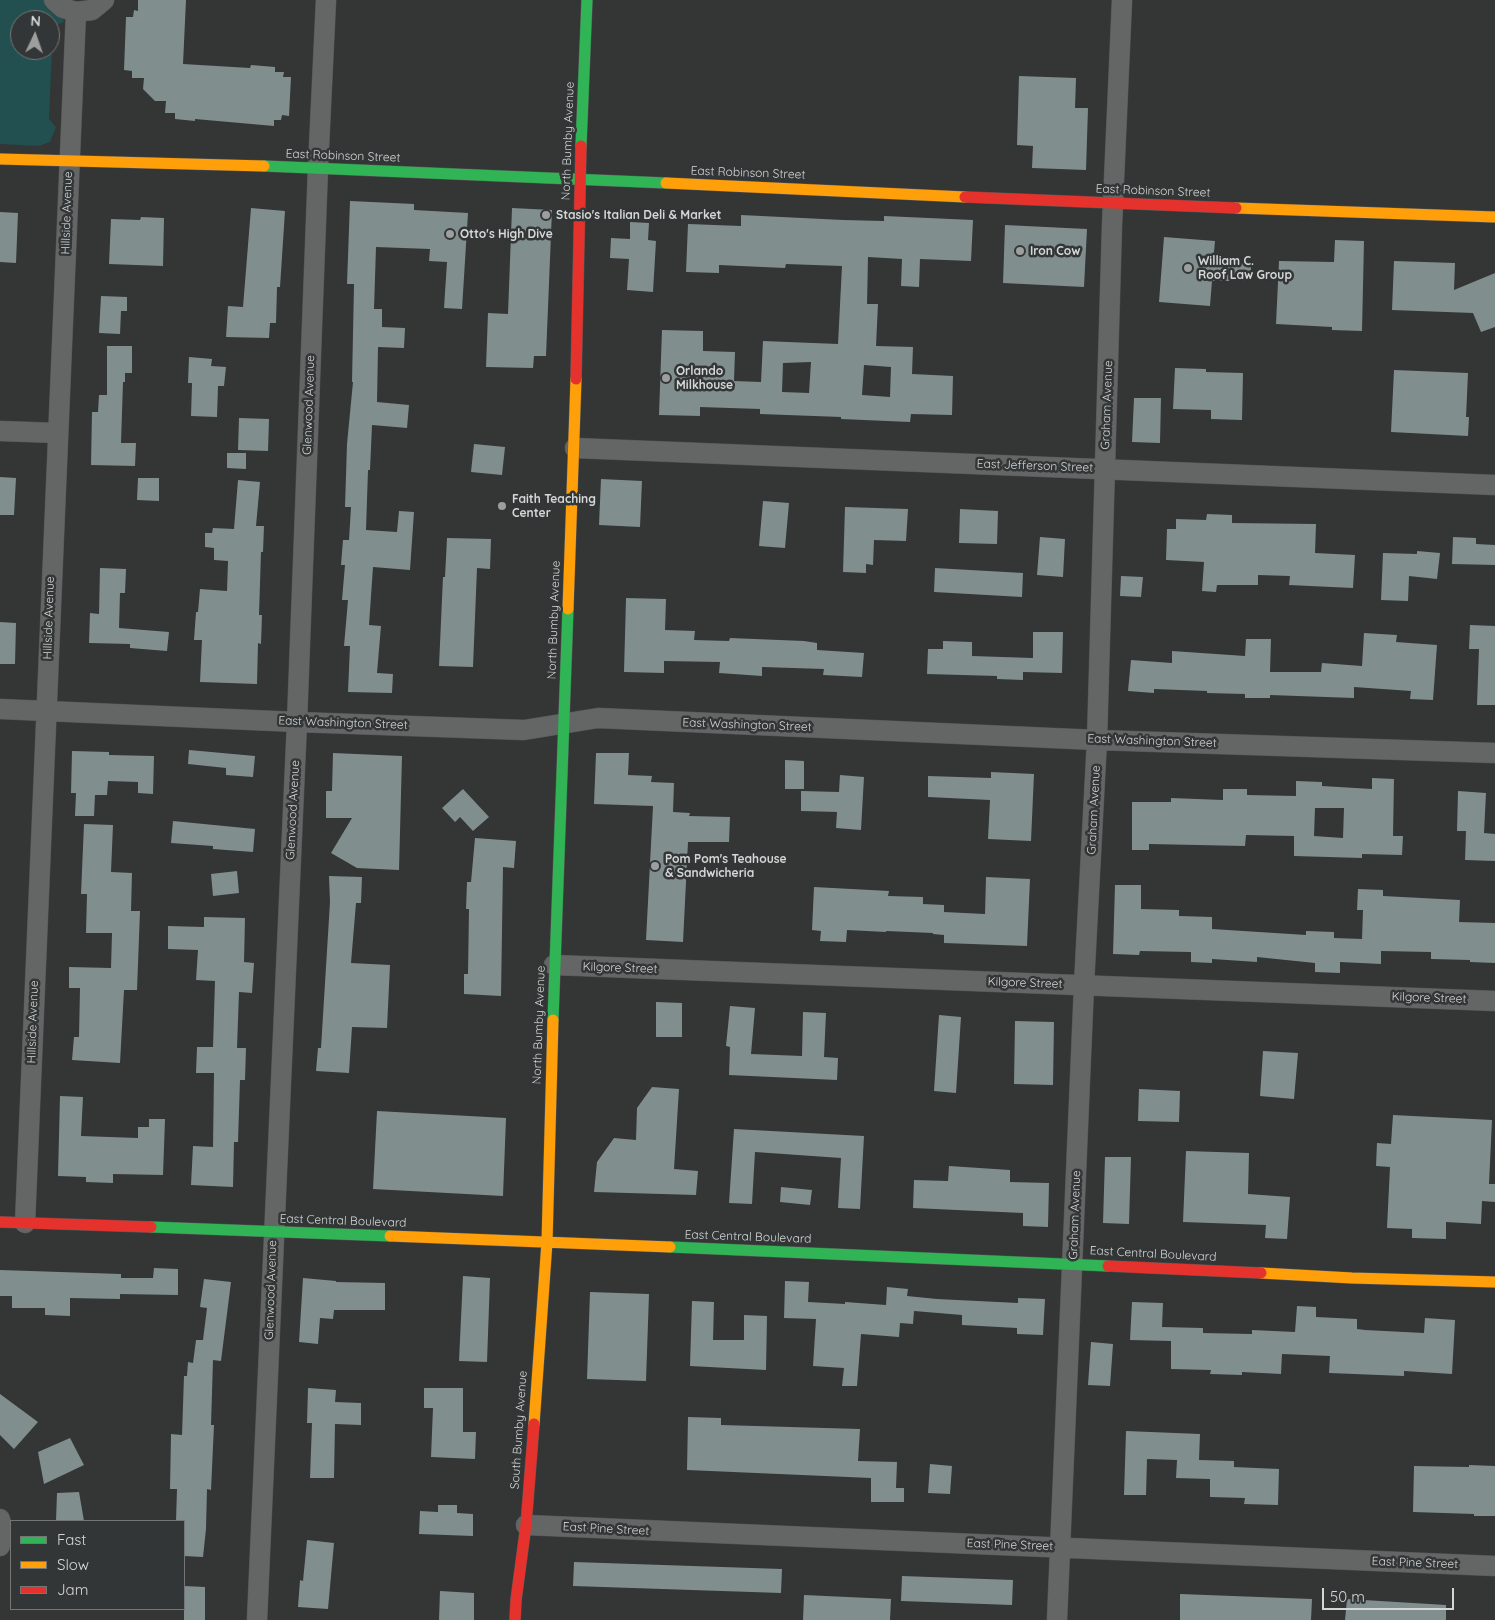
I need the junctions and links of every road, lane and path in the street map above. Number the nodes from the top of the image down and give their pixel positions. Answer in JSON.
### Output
{"nodes":[{"id":1,"x":54,"y":0,"type":"edge"},
{"id":2,"x":104,"y":0,"type":"edge"},
{"id":3,"x":326,"y":0,"type":"edge"},
{"id":4,"x":587,"y":0,"type":"edge"},
{"id":5,"x":1122,"y":0,"type":"edge"},
{"id":6,"x":76,"y":12,"type":"junction"},
{"id":7,"x":0,"y":159,"type":"edge"},
{"id":8,"x":69,"y":162,"type":"junction"},
{"id":9,"x":318,"y":168,"type":"junction"},
{"id":10,"x":580,"y":179,"type":"junction"},
{"id":11,"x":1113,"y":204,"type":"junction"},
{"id":12,"x":1495,"y":217,"type":"edge"},
{"id":13,"x":0,"y":431,"type":"edge"},
{"id":14,"x":57,"y":433,"type":"junction"},
{"id":15,"x":575,"y":448,"type":"junction"},
{"id":16,"x":1104,"y":469,"type":"junction"},
{"id":17,"x":1495,"y":485,"type":"edge"},
{"id":18,"x":0,"y":709,"type":"edge"},
{"id":19,"x":46,"y":710,"type":"junction"},
{"id":20,"x":297,"y":722,"type":"junction"},
{"id":21,"x":563,"y":724,"type":"junction"},
{"id":22,"x":1097,"y":740,"type":"junction"},
{"id":23,"x":1495,"y":753,"type":"edge"},
{"id":24,"x":554,"y":965,"type":"junction"},
{"id":25,"x":1084,"y":985,"type":"junction"},
{"id":26,"x":1495,"y":1001,"type":"edge"},
{"id":27,"x":0,"y":1222,"type":"edge"},
{"id":28,"x":25,"y":1223,"type":"junction"},
{"id":29,"x":273,"y":1233,"type":"junction"},
{"id":30,"x":547,"y":1242,"type":"junction"},
{"id":31,"x":1073,"y":1264,"type":"junction"},
{"id":32,"x":1495,"y":1282,"type":"edge"},
{"id":33,"x":0,"y":1518,"type":"edge"},
{"id":34,"x":526,"y":1525,"type":"junction"},
{"id":35,"x":0,"y":1546,"type":"edge"},
{"id":36,"x":1060,"y":1547,"type":"junction"},
{"id":37,"x":1495,"y":1566,"type":"edge"},
{"id":38,"x":256,"y":1620,"type":"edge"},
{"id":39,"x":515,"y":1620,"type":"edge"},
{"id":40,"x":1057,"y":1620,"type":"edge"}],
"edges":[{"from":1,"to":6,"type":"street"},
{"from":2,"to":6,"type":"street"},
{"from":3,"to":9,"type":"street","name":"Glenwood Avenue"},
{"from":4,"to":10,"type":"street","name":"North Bumby Avenue"},
{"from":5,"to":11,"type":"street","name":"Graham Avenue"},
{"from":6,"to":8,"type":"street","name":"Hillside Avenue"},
{"from":7,"to":8,"type":"street","name":"East Robinson Street"},
{"from":8,"to":9,"type":"street","name":"East Robinson Street"},
{"from":8,"to":14,"type":"street","name":"Hillside Avenue"},
{"from":9,"to":10,"type":"street","name":"East Robinson Street"},
{"from":9,"to":20,"type":"street","name":"Glenwood Avenue"},
{"from":10,"to":11,"type":"street","name":"East Robinson Street"},
{"from":10,"to":15,"type":"street","name":"North Bumby Avenue"},
{"from":11,"to":12,"type":"street","name":"East Robinson Street"},
{"from":11,"to":16,"type":"street","name":"Graham Avenue"},
{"from":13,"to":14,"type":"street"},
{"from":14,"to":19,"type":"street","name":"Hillside Avenue"},
{"from":15,"to":16,"type":"street","name":"East Jefferson Street"},
{"from":15,"to":21,"type":"street","name":"North Bumby Avenue"},
{"from":16,"to":17,"type":"street","name":"East Jefferson Street"},
{"from":16,"to":22,"type":"street","name":"Graham Avenue"},
{"from":18,"to":19,"type":"street","name":"East Washington Street"},
{"from":19,"to":20,"type":"street","name":"East Washington Street"},
{"from":19,"to":28,"type":"street","name":"Hillside Avenue"},
{"from":20,"to":21,"type":"street","name":"East Washington Street"},
{"from":20,"to":29,"type":"street","name":"Glenwood Avenue"},
{"from":21,"to":22,"type":"street","name":"East Washington Street"},
{"from":21,"to":24,"type":"street","name":"North Bumby Avenue"},
{"from":22,"to":23,"type":"street","name":"East Washington Street"},
{"from":22,"to":25,"type":"street","name":"Graham Avenue"},
{"from":24,"to":25,"type":"street","name":"Kilgore Street"},
{"from":24,"to":30,"type":"street","name":"North Bumby Avenue"},
{"from":25,"to":26,"type":"street","name":"Kilgore Street"},
{"from":25,"to":31,"type":"street","name":"Graham Avenue"},
{"from":27,"to":28,"type":"street","name":"East Central Boulevard"},
{"from":28,"to":29,"type":"street","name":"East Central Boulevard"},
{"from":29,"to":30,"type":"street","name":"East Central Boulevard"},
{"from":29,"to":38,"type":"street","name":"Glenwood Avenue"},
{"from":30,"to":31,"type":"street","name":"East Central Boulevard"},
{"from":30,"to":34,"type":"street","name":"South Bumby Avenue"},
{"from":31,"to":32,"type":"street","name":"East Central Boulevard"},
{"from":31,"to":36,"type":"street","name":"Graham Avenue"},
{"from":33,"to":35,"type":"street"},
{"from":34,"to":36,"type":"street","name":"East Pine Street"},
{"from":34,"to":39,"type":"street","name":"South Bumby Avenue"},
{"from":36,"to":37,"type":"street","name":"East Pine Street"},
{"from":36,"to":40,"type":"street","name":"Graham Avenue"}]}
